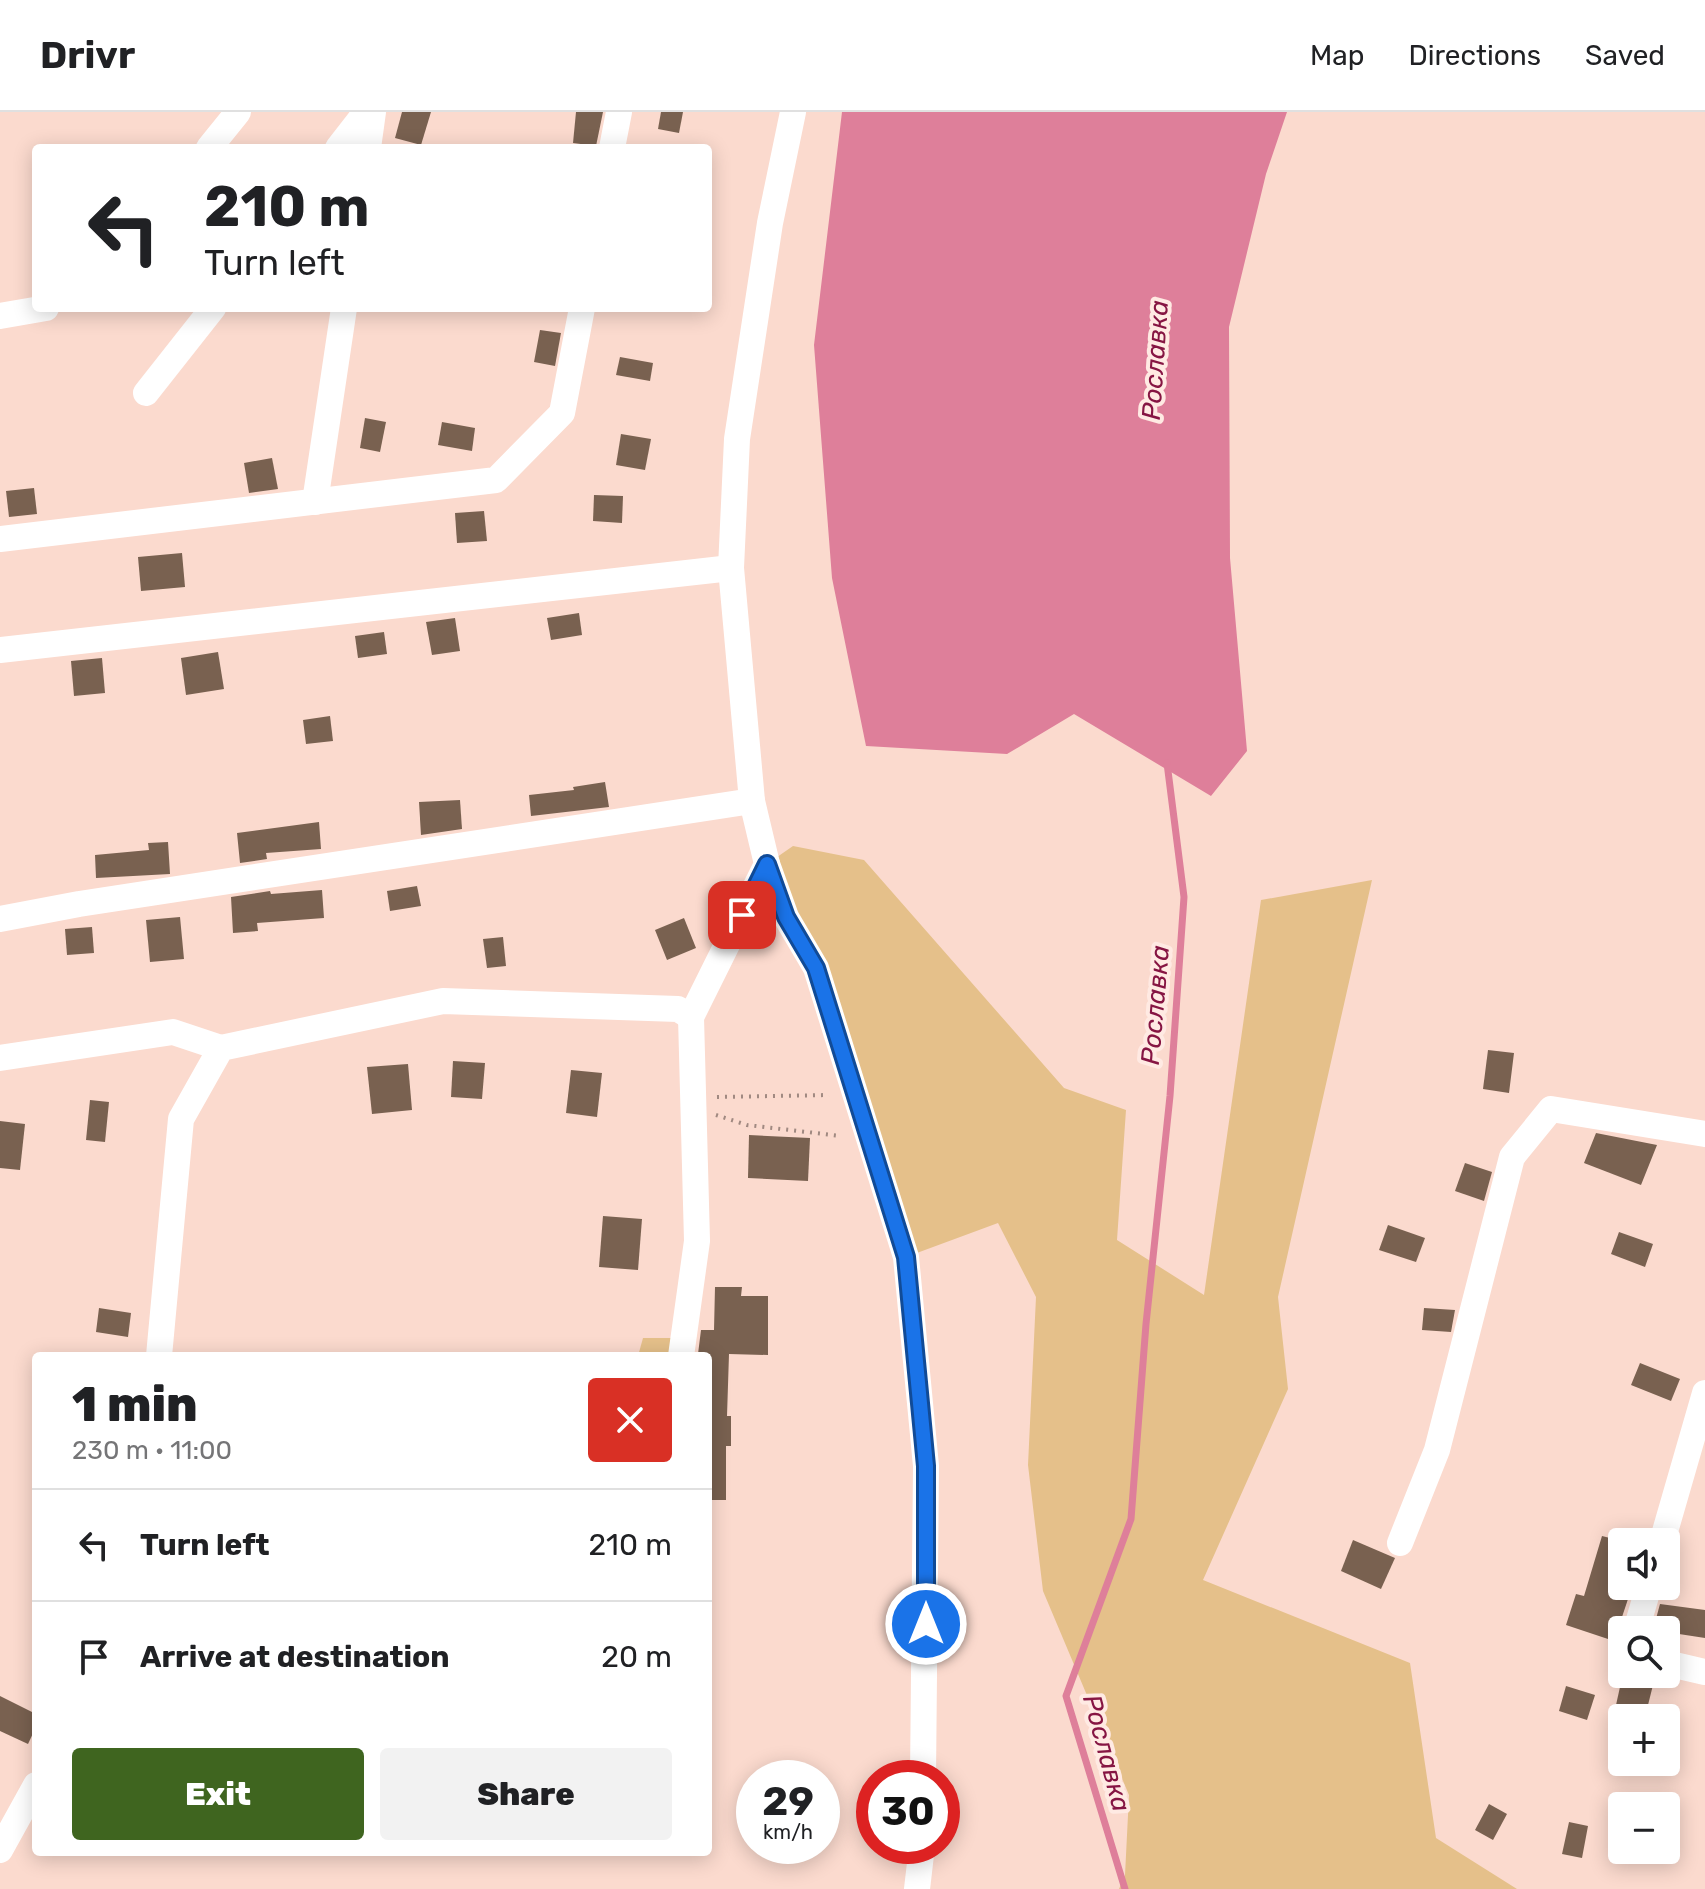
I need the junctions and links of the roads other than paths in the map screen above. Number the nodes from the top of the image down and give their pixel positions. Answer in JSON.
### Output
{"nodes":[{"id":1,"x":238,"y":112,"type":"edge"},
{"id":2,"x":366,"y":112,"type":"edge"},
{"id":3,"x":373,"y":112,"type":"edge"},
{"id":4,"x":619,"y":112,"type":"edge"},
{"id":5,"x":793,"y":112,"type":"edge"},
{"id":6,"x":212,"y":144,"type":"edge"},
{"id":7,"x":341,"y":144,"type":"edge"},
{"id":8,"x":369,"y":144,"type":"edge"},
{"id":9,"x":613,"y":144,"type":"edge"},
{"id":10,"x":32,"y":310,"type":"edge"},
{"id":11,"x":210,"y":312,"type":"edge"},
{"id":12,"x":343,"y":312,"type":"edge"},
{"id":13,"x":581,"y":312,"type":"edge"},
{"id":14,"x":0,"y":316,"type":"edge"},
{"id":15,"x":146,"y":393,"type":"dead end"},
{"id":16,"x":315,"y":502,"type":"junction"},
{"id":17,"x":0,"y":539,"type":"edge"},
{"id":18,"x":731,"y":568,"type":"junction"},
{"id":19,"x":0,"y":650,"type":"edge"},
{"id":20,"x":752,"y":801,"type":"junction"},
{"id":21,"x":767,"y":864,"type":"junction"},
{"id":22,"x":0,"y":919,"type":"edge"},
{"id":23,"x":691,"y":1017,"type":"junction"},
{"id":24,"x":221,"y":1048,"type":"junction"},
{"id":25,"x":0,"y":1058,"type":"edge"},
{"id":26,"x":1705,"y":1134,"type":"edge"},
{"id":27,"x":159,"y":1352,"type":"edge"},
{"id":28,"x":682,"y":1352,"type":"edge"},
{"id":29,"x":1705,"y":1393,"type":"edge"},
{"id":30,"x":1666,"y":1528,"type":"edge"},
{"id":31,"x":1400,"y":1543,"type":"dead end"},
{"id":32,"x":1680,"y":1666,"type":"edge"},
{"id":33,"x":1705,"y":1672,"type":"edge"},
{"id":34,"x":923,"y":1760,"type":"edge"},
{"id":35,"x":32,"y":1792,"type":"edge"},
{"id":36,"x":0,"y":1850,"type":"edge"},
{"id":37,"x":920,"y":1864,"type":"edge"},
{"id":38,"x":917,"y":1889,"type":"edge"}],
"edges":[{"from":1,"to":6,"type":"street"},
{"from":2,"to":7,"type":"street"},
{"from":3,"to":8,"type":"street"},
{"from":4,"to":9,"type":"street"},
{"from":5,"to":18,"type":"street"},
{"from":10,"to":14,"type":"street"},
{"from":11,"to":15,"type":"street"},
{"from":12,"to":16,"type":"street"},
{"from":13,"to":16,"type":"street"},
{"from":16,"to":17,"type":"street"},
{"from":18,"to":19,"type":"street"},
{"from":18,"to":20,"type":"street"},
{"from":20,"to":21,"type":"street"},
{"from":20,"to":22,"type":"street"},
{"from":21,"to":23,"type":"street"},
{"from":21,"to":34,"type":"street"},
{"from":23,"to":24,"type":"street"},
{"from":23,"to":28,"type":"street"},
{"from":24,"to":25,"type":"street"},
{"from":24,"to":27,"type":"street"},
{"from":26,"to":31,"type":"street"},
{"from":29,"to":30,"type":"street"},
{"from":32,"to":33,"type":"street"},
{"from":35,"to":36,"type":"street"},
{"from":37,"to":38,"type":"street"}]}
